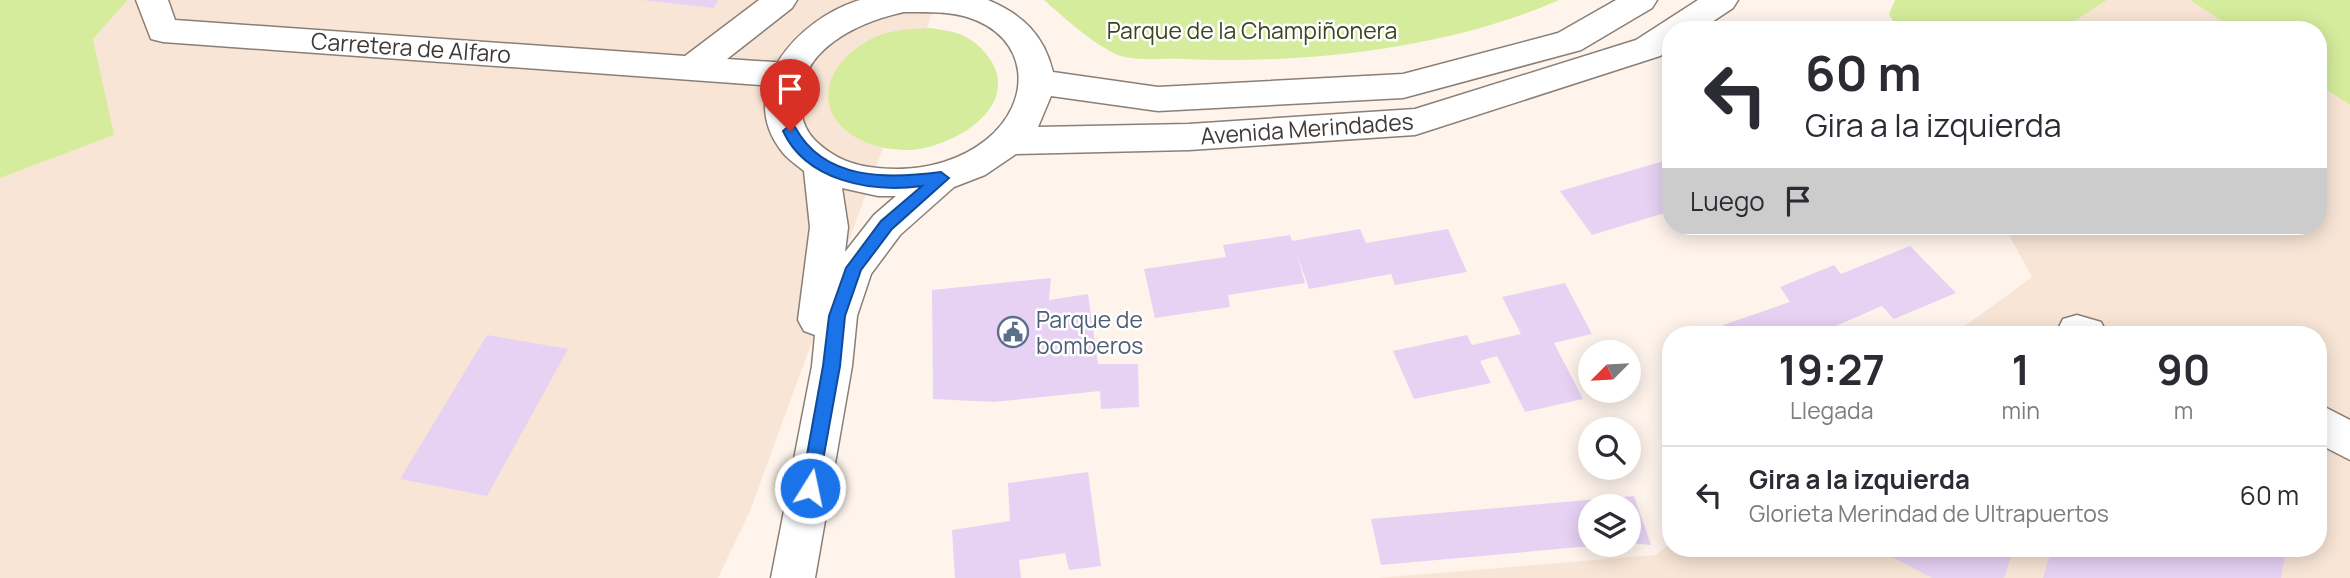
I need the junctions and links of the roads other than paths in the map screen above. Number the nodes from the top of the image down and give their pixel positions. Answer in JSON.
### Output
{"nodes":[{"id":1,"x":152,"y":0,"type":"edge"},
{"id":2,"x":781,"y":0,"type":"edge"},
{"id":3,"x":947,"y":0,"type":"edge"},
{"id":4,"x":1641,"y":0,"type":"edge"},
{"id":5,"x":1722,"y":0,"type":"edge"},
{"id":6,"x":1690,"y":21,"type":"edge"},
{"id":7,"x":1662,"y":39,"type":"edge"},
{"id":8,"x":693,"y":67,"type":"junction"},
{"id":9,"x":789,"y":75,"type":"junction"},
{"id":10,"x":1038,"y":82,"type":"junction"},
{"id":11,"x":1010,"y":141,"type":"junction"},
{"id":12,"x":821,"y":165,"type":"junction"},
{"id":13,"x":941,"y":178,"type":"junction"},
{"id":14,"x":2327,"y":427,"type":"edge"},
{"id":15,"x":2350,"y":442,"type":"edge"},
{"id":16,"x":767,"y":578,"type":"edge"},
{"id":17,"x":793,"y":578,"type":"edge"}],
"edges":[{"from":1,"to":8,"type":"main road","name":"Carretera de Alfaro"},
{"from":2,"to":8,"type":"main road"},
{"from":3,"to":9,"type":"main road"},
{"from":3,"to":10,"type":"main road"},
{"from":4,"to":10,"type":"main road","name":"Avenida Merindades"},
{"from":5,"to":6,"type":"main road"},
{"from":7,"to":11,"type":"main road","name":"Avenida Merindades"},
{"from":8,"to":9,"type":"main road","name":"Carretera de Alfaro"},
{"from":9,"to":12,"type":"main road"},
{"from":10,"to":11,"type":"main road"},
{"from":11,"to":13,"type":"main road"},
{"from":12,"to":13,"type":"main road"},
{"from":12,"to":16,"type":"main road"},
{"from":13,"to":17,"type":"main road"},
{"from":14,"to":15,"type":"main road"}]}
